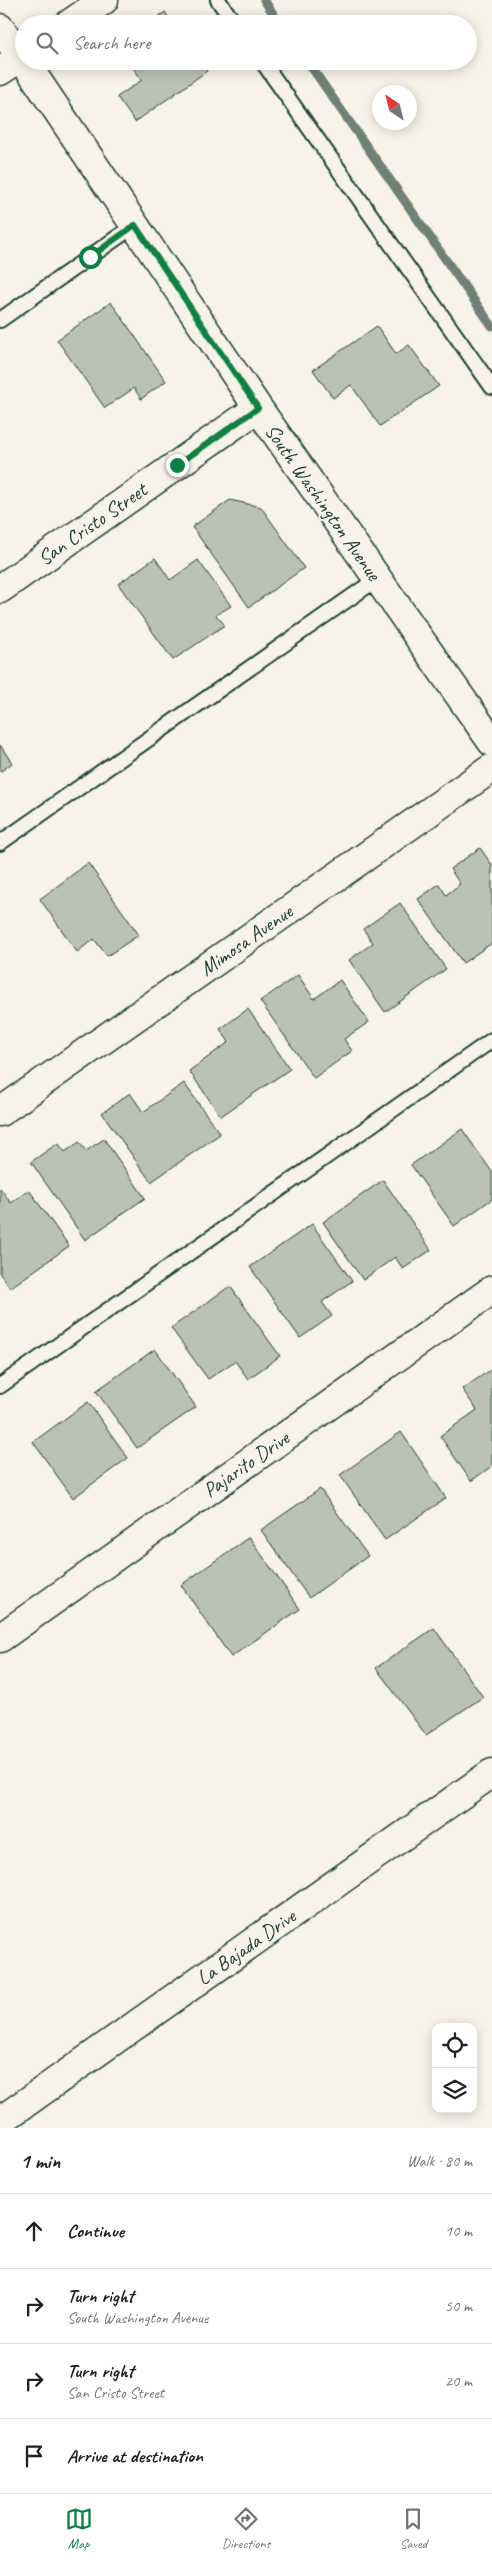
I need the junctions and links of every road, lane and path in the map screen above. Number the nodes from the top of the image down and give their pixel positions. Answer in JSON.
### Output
{"nodes":[{"id":1,"x":104,"y":0,"type":"edge"},
{"id":2,"x":218,"y":0,"type":"edge"},
{"id":3,"x":82,"y":15,"type":"edge"},
{"id":4,"x":229,"y":15,"type":"edge"},
{"id":5,"x":0,"y":28,"type":"edge"},
{"id":6,"x":15,"y":56,"type":"edge"},
{"id":7,"x":24,"y":70,"type":"edge"},
{"id":8,"x":268,"y":70,"type":"edge"},
{"id":9,"x":135,"y":225,"type":"junction"},
{"id":10,"x":0,"y":320,"type":"edge"},
{"id":11,"x":492,"y":387,"type":"edge"},
{"id":12,"x":258,"y":408,"type":"junction"},
{"id":13,"x":378,"y":579,"type":"junction"},
{"id":14,"x":0,"y":589,"type":"edge"},
{"id":15,"x":492,"y":742,"type":"edge"},
{"id":16,"x":492,"y":768,"type":"edge"},
{"id":17,"x":0,"y":843,"type":"edge"},
{"id":18,"x":492,"y":1040,"type":"edge"},
{"id":19,"x":0,"y":1112,"type":"edge"},
{"id":20,"x":492,"y":1290,"type":"edge"},
{"id":21,"x":0,"y":1386,"type":"edge"},
{"id":22,"x":0,"y":1638,"type":"edge"},
{"id":23,"x":492,"y":1773,"type":"edge"},
{"id":24,"x":0,"y":2121,"type":"edge"}],
"edges":[{"from":1,"to":3,"type":"street"},
{"from":2,"to":4,"type":"lane"},
{"from":5,"to":6,"type":"street","name":"South Washington Avenue"},
{"from":7,"to":9,"type":"street","name":"South Washington Avenue"},
{"from":8,"to":11,"type":"lane"},
{"from":9,"to":10,"type":"lane"},
{"from":9,"to":12,"type":"street","name":"South Washington Avenue"},
{"from":12,"to":13,"type":"street","name":"South Washington Avenue"},
{"from":12,"to":14,"type":"street","name":"San Cristo Street"},
{"from":13,"to":15,"type":"street","name":"South Washington Avenue"},
{"from":13,"to":17,"type":"lane"},
{"from":16,"to":19,"type":"street","name":"Mimosa Avenue"},
{"from":18,"to":21,"type":"lane"},
{"from":20,"to":22,"type":"street","name":"Pajarito Drive"},
{"from":23,"to":24,"type":"street","name":"La Bajada Drive"}]}
